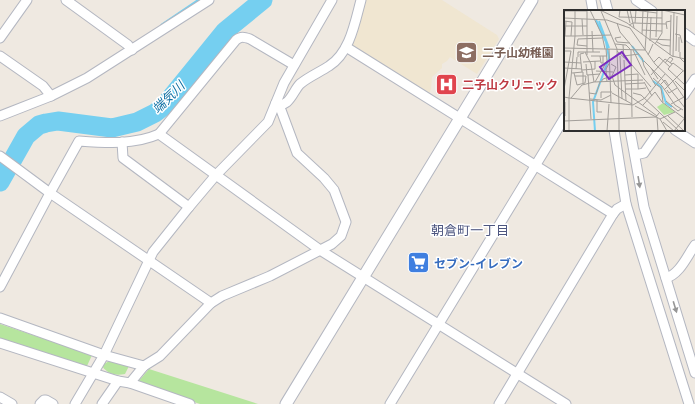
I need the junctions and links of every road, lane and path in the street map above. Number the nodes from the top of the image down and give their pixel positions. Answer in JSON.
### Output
{"nodes":[{"id":1,"x":27,"y":0,"type":"edge"},
{"id":2,"x":66,"y":0,"type":"edge"},
{"id":3,"x":209,"y":0,"type":"edge"},
{"id":4,"x":332,"y":0,"type":"edge"},
{"id":5,"x":361,"y":0,"type":"edge"},
{"id":6,"x":532,"y":0,"type":"edge"},
{"id":7,"x":591,"y":0,"type":"edge"},
{"id":8,"x":605,"y":0,"type":"edge"},
{"id":9,"x":636,"y":0,"type":"edge"},
{"id":10,"x":593,"y":10,"type":"edge"},
{"id":11,"x":608,"y":10,"type":"edge"},
{"id":12,"x":651,"y":10,"type":"edge"},
{"id":13,"x":685,"y":34,"type":"edge"},
{"id":14,"x":0,"y":38,"type":"edge"},
{"id":15,"x":695,"y":41,"type":"edge"},
{"id":16,"x":346,"y":47,"type":"junction"},
{"id":17,"x":132,"y":50,"type":"junction"},
{"id":18,"x":0,"y":56,"type":"edge"},
{"id":19,"x":294,"y":65,"type":"junction"},
{"id":20,"x":695,"y":79,"type":"edge"},
{"id":21,"x":282,"y":88,"type":"junction"},
{"id":22,"x":685,"y":94,"type":"edge"},
{"id":23,"x":293,"y":95,"type":"junction"},
{"id":24,"x":51,"y":96,"type":"junction"},
{"id":25,"x":276,"y":103,"type":"junction"},
{"id":26,"x":0,"y":116,"type":"edge"},
{"id":27,"x":460,"y":118,"type":"junction"},
{"id":28,"x":564,"y":119,"type":"edge"},
{"id":29,"x":614,"y":131,"type":"edge"},
{"id":30,"x":630,"y":131,"type":"edge"},
{"id":31,"x":659,"y":131,"type":"edge"},
{"id":32,"x":677,"y":131,"type":"edge"},
{"id":33,"x":159,"y":134,"type":"junction"},
{"id":34,"x":122,"y":142,"type":"junction"},
{"id":35,"x":695,"y":143,"type":"edge"},
{"id":36,"x":635,"y":155,"type":"junction"},
{"id":37,"x":3,"y":158,"type":"edge"},
{"id":38,"x":535,"y":166,"type":"junction"},
{"id":39,"x":216,"y":175,"type":"junction"},
{"id":40,"x":50,"y":193,"type":"junction"},
{"id":41,"x":626,"y":204,"type":"junction"},
{"id":42,"x":189,"y":207,"type":"junction"},
{"id":43,"x":613,"y":214,"type":"junction"},
{"id":44,"x":695,"y":245,"type":"edge"},
{"id":45,"x":320,"y":250,"type":"junction"},
{"id":46,"x":150,"y":260,"type":"junction"},
{"id":47,"x":364,"y":276,"type":"junction"},
{"id":48,"x":666,"y":278,"type":"junction"},
{"id":49,"x":0,"y":287,"type":"edge"},
{"id":50,"x":211,"y":303,"type":"junction"},
{"id":51,"x":0,"y":318,"type":"edge"},
{"id":52,"x":440,"y":324,"type":"junction"},
{"id":53,"x":0,"y":343,"type":"edge"},
{"id":54,"x":104,"y":355,"type":"junction"},
{"id":55,"x":144,"y":366,"type":"junction"},
{"id":56,"x":94,"y":373,"type":"junction"},
{"id":57,"x":695,"y":373,"type":"edge"},
{"id":58,"x":518,"y":374,"type":"junction"},
{"id":59,"x":118,"y":381,"type":"junction"},
{"id":60,"x":130,"y":383,"type":"junction"},
{"id":61,"x":0,"y":397,"type":"edge"},
{"id":62,"x":12,"y":404,"type":"edge"},
{"id":63,"x":40,"y":404,"type":"edge"},
{"id":64,"x":52,"y":404,"type":"edge"},
{"id":65,"x":75,"y":404,"type":"edge"},
{"id":66,"x":102,"y":404,"type":"edge"},
{"id":67,"x":190,"y":404,"type":"edge"},
{"id":68,"x":286,"y":404,"type":"edge"},
{"id":69,"x":390,"y":404,"type":"edge"},
{"id":70,"x":499,"y":404,"type":"edge"},
{"id":71,"x":566,"y":404,"type":"edge"},
{"id":72,"x":689,"y":404,"type":"edge"}],
"edges":[{"from":1,"to":14,"type":"street"},
{"from":2,"to":17,"type":"street"},
{"from":3,"to":17,"type":"street"},
{"from":4,"to":19,"type":"street"},
{"from":5,"to":16,"type":"street"},
{"from":6,"to":27,"type":"street"},
{"from":7,"to":10,"type":"street"},
{"from":8,"to":11,"type":"street"},
{"from":9,"to":12,"type":"street"},
{"from":13,"to":15,"type":"street"},
{"from":16,"to":23,"type":"street"},
{"from":16,"to":27,"type":"street"},
{"from":17,"to":24,"type":"street"},
{"from":18,"to":24,"type":"street"},
{"from":19,"to":21,"type":"street"},
{"from":19,"to":33,"type":"street"},
{"from":20,"to":22,"type":"street"},
{"from":21,"to":23,"type":"street"},
{"from":21,"to":25,"type":"street"},
{"from":23,"to":25,"type":"street"},
{"from":24,"to":26,"type":"street"},
{"from":25,"to":39,"type":"street"},
{"from":25,"to":45,"type":"street"},
{"from":27,"to":38,"type":"street"},
{"from":27,"to":47,"type":"street"},
{"from":28,"to":38,"type":"street"},
{"from":29,"to":41,"type":"street"},
{"from":30,"to":36,"type":"street"},
{"from":31,"to":36,"type":"street"},
{"from":32,"to":35,"type":"street"},
{"from":33,"to":34,"type":"street"},
{"from":33,"to":39,"type":"street"},
{"from":34,"to":40,"type":"street"},
{"from":34,"to":42,"type":"street"},
{"from":36,"to":48,"type":"street","one_way":true},
{"from":37,"to":40,"type":"street"},
{"from":38,"to":43,"type":"street"},
{"from":38,"to":52,"type":"street"},
{"from":39,"to":42,"type":"street"},
{"from":39,"to":45,"type":"street"},
{"from":40,"to":46,"type":"street"},
{"from":40,"to":49,"type":"street"},
{"from":41,"to":43,"type":"street"},
{"from":41,"to":72,"type":"street"},
{"from":42,"to":46,"type":"street"},
{"from":43,"to":58,"type":"street"},
{"from":44,"to":48,"type":"street"},
{"from":45,"to":47,"type":"street"},
{"from":45,"to":50,"type":"street"},
{"from":46,"to":50,"type":"street"},
{"from":46,"to":54,"type":"street"},
{"from":47,"to":52,"type":"street"},
{"from":47,"to":68,"type":"street"},
{"from":48,"to":57,"type":"street","one_way":true},
{"from":50,"to":55,"type":"street"},
{"from":51,"to":54,"type":"street"},
{"from":52,"to":58,"type":"street"},
{"from":52,"to":69,"type":"street"},
{"from":53,"to":56,"type":"street"},
{"from":54,"to":55,"type":"street"},
{"from":54,"to":56,"type":"street"},
{"from":55,"to":60,"type":"street"},
{"from":56,"to":59,"type":"street"},
{"from":56,"to":65,"type":"street"},
{"from":58,"to":70,"type":"street"},
{"from":58,"to":71,"type":"street"},
{"from":59,"to":60,"type":"street"},
{"from":59,"to":66,"type":"street"},
{"from":60,"to":67,"type":"street"},
{"from":61,"to":62,"type":"street"},
{"from":63,"to":64,"type":"street"}]}
